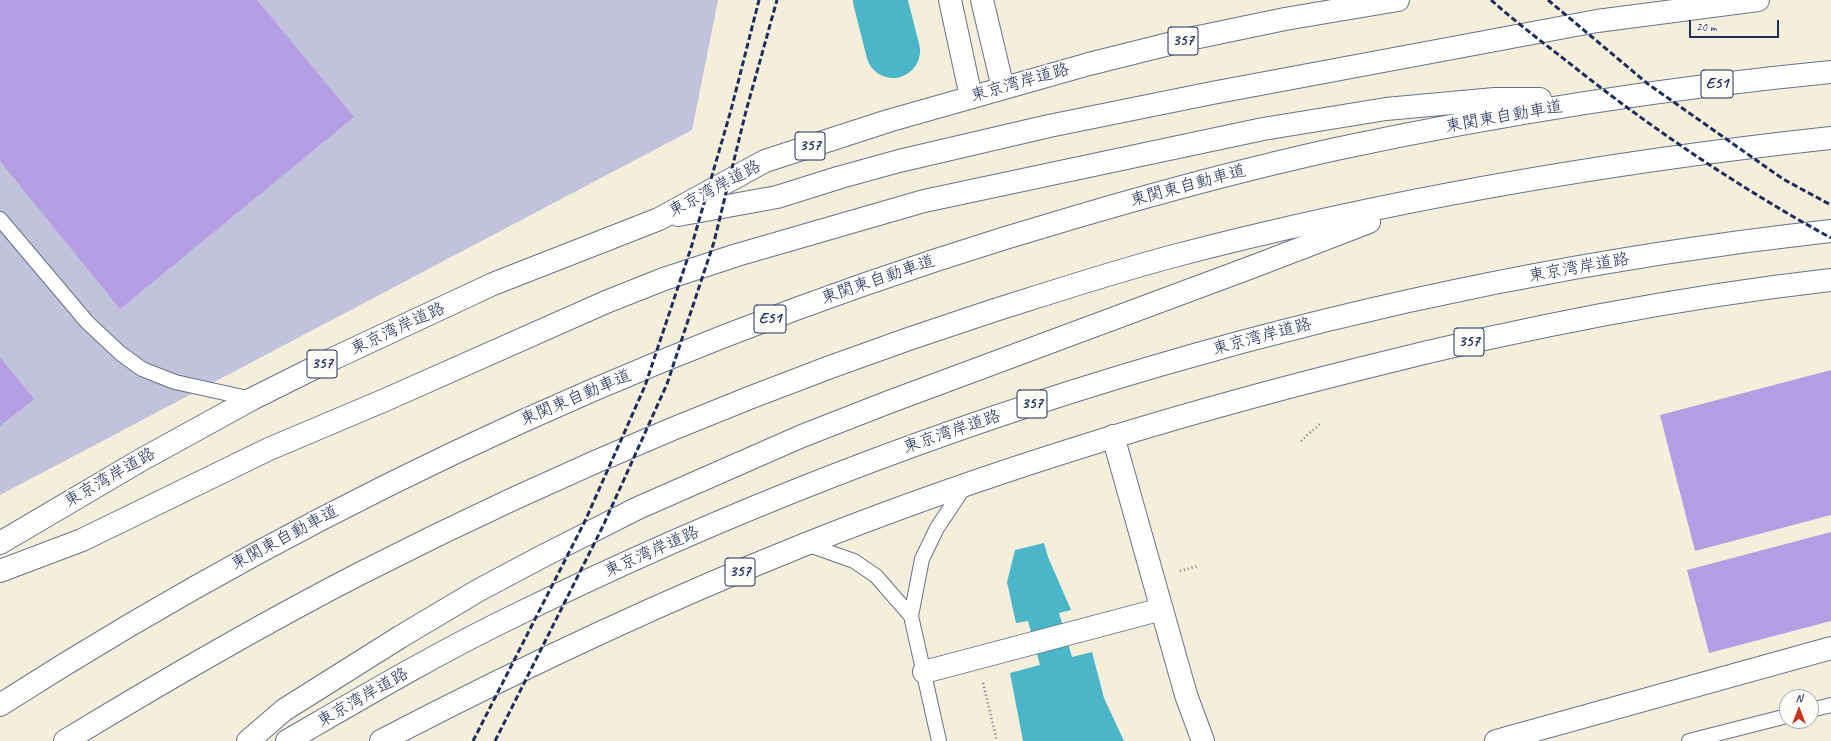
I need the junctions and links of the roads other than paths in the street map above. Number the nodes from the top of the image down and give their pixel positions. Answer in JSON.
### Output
{"nodes":[{"id":1,"x":950,"y":0,"type":"edge"},
{"id":2,"x":982,"y":0,"type":"edge"},
{"id":3,"x":1398,"y":0,"type":"edge"},
{"id":4,"x":1758,"y":0,"type":"edge"},
{"id":5,"x":1831,"y":72,"type":"edge"},
{"id":6,"x":1003,"y":88,"type":"junction"},
{"id":7,"x":971,"y":97,"type":"junction"},
{"id":8,"x":1604,"y":100,"type":"junction"},
{"id":9,"x":1831,"y":138,"type":"edge"},
{"id":10,"x":1432,"y":198,"type":"junction"},
{"id":11,"x":0,"y":219,"type":"edge"},
{"id":12,"x":659,"y":219,"type":"junction"},
{"id":13,"x":1831,"y":231,"type":"edge"},
{"id":14,"x":1831,"y":280,"type":"edge"},
{"id":15,"x":252,"y":399,"type":"junction"},
{"id":16,"x":1113,"y":436,"type":"junction"},
{"id":17,"x":965,"y":486,"type":"junction"},
{"id":18,"x":0,"y":543,"type":"edge"},
{"id":19,"x":806,"y":544,"type":"junction"},
{"id":20,"x":0,"y":572,"type":"edge"},
{"id":21,"x":1162,"y":609,"type":"junction"},
{"id":22,"x":910,"y":616,"type":"junction"},
{"id":23,"x":1831,"y":648,"type":"edge"},
{"id":24,"x":924,"y":672,"type":"junction"},
{"id":25,"x":0,"y":705,"type":"edge"},
{"id":26,"x":1831,"y":705,"type":"edge"},
{"id":27,"x":1819,"y":708,"type":"edge"},
{"id":28,"x":1779,"y":718,"type":"edge"},
{"id":29,"x":65,"y":741,"type":"edge"},
{"id":30,"x":248,"y":741,"type":"edge"},
{"id":31,"x":287,"y":741,"type":"edge"},
{"id":32,"x":381,"y":741,"type":"edge"},
{"id":33,"x":939,"y":741,"type":"edge"},
{"id":34,"x":1203,"y":741,"type":"edge"},
{"id":35,"x":1496,"y":741,"type":"edge"},
{"id":36,"x":1689,"y":741,"type":"edge"}],
"edges":[{"from":1,"to":7,"type":"main road"},
{"from":2,"to":6,"type":"main road"},
{"from":3,"to":6,"type":"main road","name":"東京湾岸道路","number":"357"},
{"from":4,"to":12,"type":"main road","name":"東京湾岸道路","number":"357"},
{"from":5,"to":8,"type":"main road","name":"東関東自動車道","number":"E51"},
{"from":6,"to":7,"type":"main road","name":"東京湾岸道路","number":"357"},
{"from":7,"to":12,"type":"main road","name":"東京湾岸道路","number":"357"},
{"from":8,"to":20,"type":"main road"},
{"from":8,"to":25,"type":"main road","name":"東関東自動車道","number":"E51"},
{"from":9,"to":10,"type":"main road"},
{"from":10,"to":29,"type":"main road"},
{"from":10,"to":30,"type":"main road"},
{"from":11,"to":15,"type":"lane"},
{"from":12,"to":15,"type":"main road","name":"東京湾岸道路","number":"357"},
{"from":13,"to":31,"type":"main road","name":"東京湾岸道路","number":"357"},
{"from":14,"to":16,"type":"main road","number":"357"},
{"from":15,"to":18,"type":"main road","name":"東京湾岸道路","number":"357"},
{"from":16,"to":17,"type":"main road","number":"357"},
{"from":16,"to":21,"type":"main road"},
{"from":17,"to":19,"type":"main road","number":"357"},
{"from":17,"to":22,"type":"lane"},
{"from":19,"to":22,"type":"lane"},
{"from":19,"to":32,"type":"main road","number":"357"},
{"from":21,"to":24,"type":"main road"},
{"from":21,"to":34,"type":"main road"},
{"from":22,"to":24,"type":"lane"},
{"from":23,"to":35,"type":"main road"},
{"from":24,"to":33,"type":"lane"},
{"from":26,"to":27,"type":"lane"},
{"from":28,"to":36,"type":"lane"}]}
